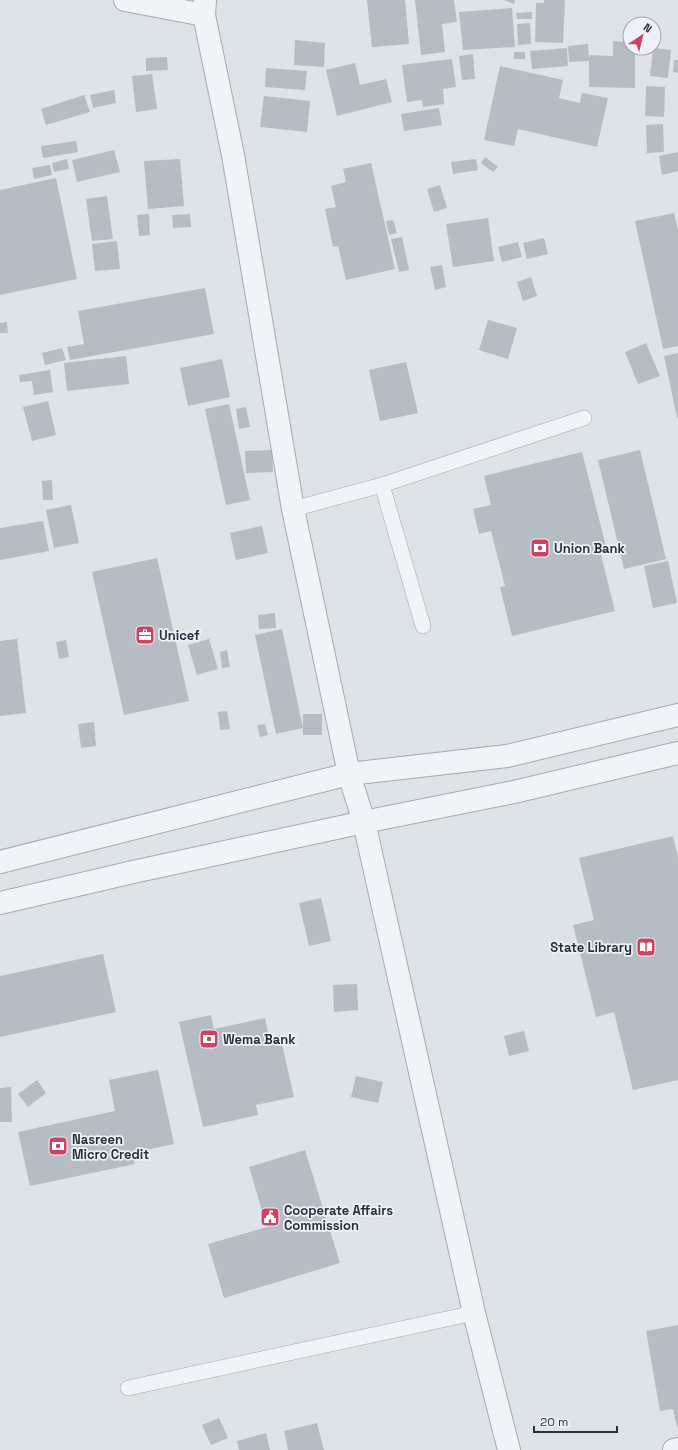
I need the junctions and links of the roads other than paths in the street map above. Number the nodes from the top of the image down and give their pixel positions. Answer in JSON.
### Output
{"nodes":[{"id":1,"x":125,"y":0,"type":"edge"},
{"id":2,"x":204,"y":8,"type":"edge"},
{"id":3,"x":584,"y":418,"type":"dead end"},
{"id":4,"x":382,"y":485,"type":"junction"},
{"id":5,"x":293,"y":509,"type":"junction"},
{"id":6,"x":424,"y":626,"type":"dead end"},
{"id":7,"x":678,"y":715,"type":"edge"},
{"id":8,"x":678,"y":753,"type":"edge"},
{"id":9,"x":349,"y":774,"type":"junction"},
{"id":10,"x":364,"y":822,"type":"junction"},
{"id":11,"x":0,"y":862,"type":"edge"},
{"id":12,"x":0,"y":903,"type":"edge"},
{"id":13,"x":474,"y":1313,"type":"junction"},
{"id":14,"x":128,"y":1388,"type":"dead end"},
{"id":15,"x":678,"y":1449,"type":"edge"},
{"id":16,"x":509,"y":1450,"type":"edge"},
{"id":17,"x":674,"y":1450,"type":"edge"}],
"edges":[{"from":1,"to":2,"type":"street"},
{"from":2,"to":5,"type":"street"},
{"from":3,"to":4,"type":"lane"},
{"from":4,"to":5,"type":"lane"},
{"from":4,"to":6,"type":"lane"},
{"from":5,"to":9,"type":"street"},
{"from":7,"to":9,"type":"street"},
{"from":8,"to":10,"type":"street"},
{"from":9,"to":10,"type":"street"},
{"from":9,"to":11,"type":"street"},
{"from":10,"to":12,"type":"street"},
{"from":10,"to":13,"type":"street"},
{"from":13,"to":14,"type":"lane"},
{"from":13,"to":16,"type":"street"},
{"from":15,"to":17,"type":"street"}]}
